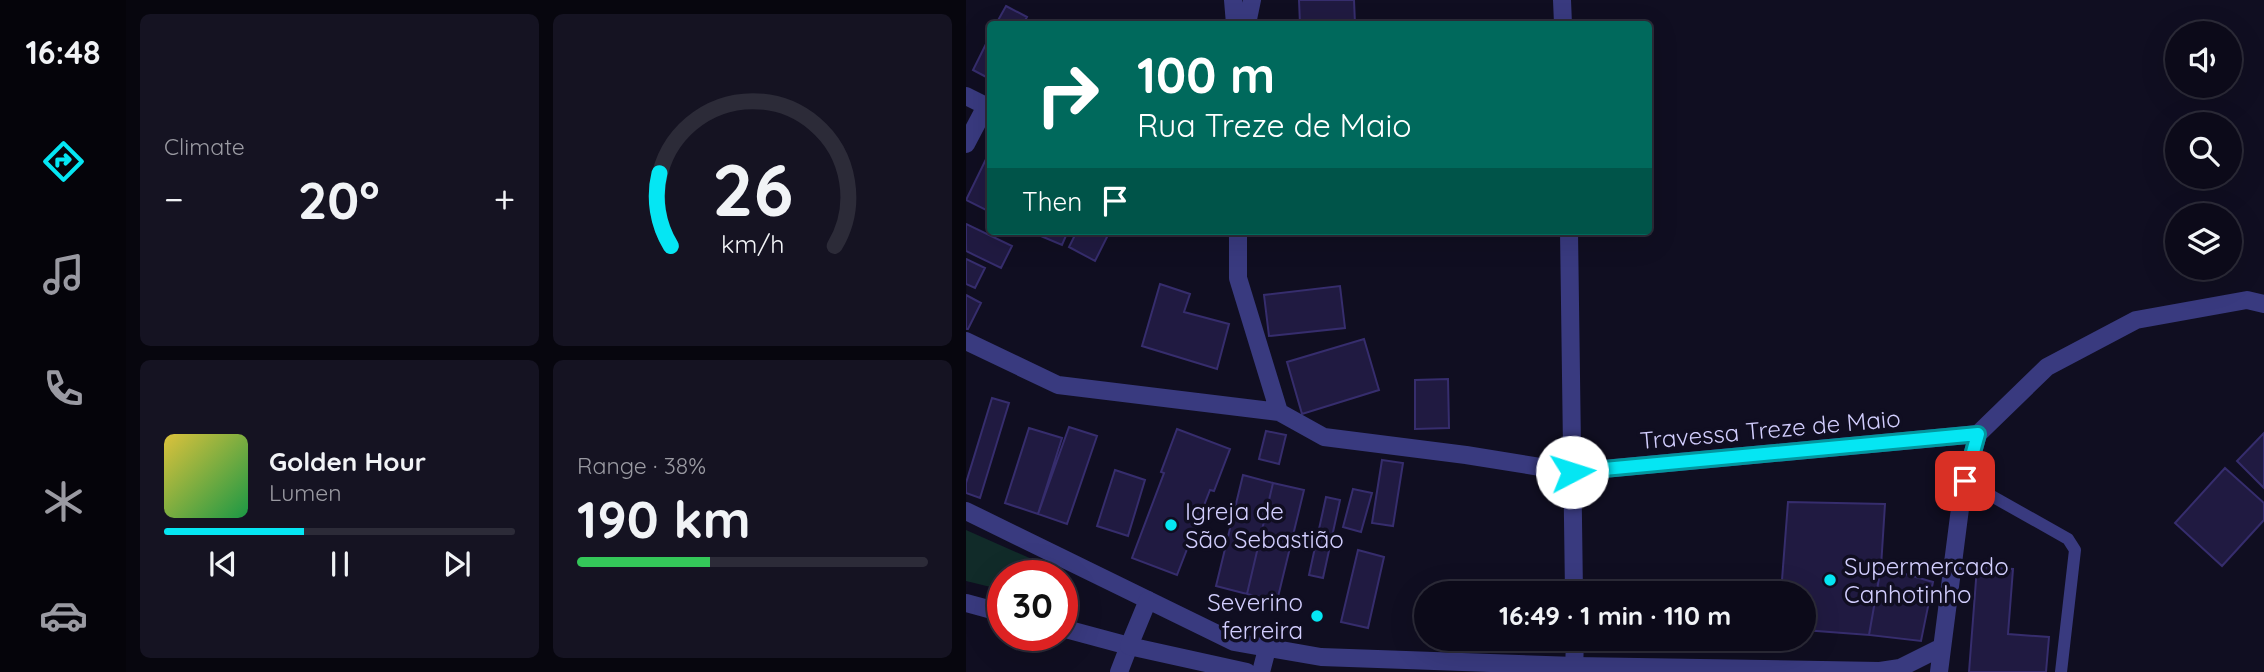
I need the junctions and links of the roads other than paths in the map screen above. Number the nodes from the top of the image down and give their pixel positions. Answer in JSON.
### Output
{"nodes":[{"id":1,"x":1233,"y":0,"type":"edge"},
{"id":2,"x":1252,"y":0,"type":"edge"},
{"id":3,"x":1562,"y":0,"type":"edge"},
{"id":4,"x":1235,"y":21,"type":"edge"},
{"id":5,"x":1248,"y":21,"type":"edge"},
{"id":6,"x":1563,"y":21,"type":"edge"},
{"id":7,"x":966,"y":96,"type":"edge"},
{"id":8,"x":987,"y":106,"type":"edge"},
{"id":9,"x":987,"y":109,"type":"edge"},
{"id":10,"x":966,"y":144,"type":"edge"},
{"id":11,"x":1238,"y":235,"type":"edge"},
{"id":12,"x":1569,"y":235,"type":"edge"},
{"id":13,"x":2264,"y":304,"type":"edge"},
{"id":14,"x":966,"y":341,"type":"edge"},
{"id":15,"x":1279,"y":412,"type":"junction"},
{"id":16,"x":1978,"y":434,"type":"junction"},
{"id":17,"x":1572,"y":472,"type":"junction"},
{"id":18,"x":1965,"y":481,"type":"junction"},
{"id":19,"x":966,"y":510,"type":"edge"},
{"id":20,"x":1574,"y":581,"type":"edge"},
{"id":21,"x":1148,"y":600,"type":"junction"},
{"id":22,"x":966,"y":603,"type":"edge"},
{"id":23,"x":987,"y":609,"type":"edge"},
{"id":24,"x":1078,"y":632,"type":"edge"},
{"id":25,"x":1129,"y":646,"type":"junction"},
{"id":26,"x":1942,"y":647,"type":"junction"},
{"id":27,"x":1267,"y":649,"type":"junction"},
{"id":28,"x":1575,"y":651,"type":"edge"},
{"id":29,"x":1574,"y":669,"type":"edge"},
{"id":30,"x":1119,"y":672,"type":"edge"},
{"id":31,"x":1247,"y":672,"type":"edge"},
{"id":32,"x":1261,"y":672,"type":"edge"},
{"id":33,"x":1939,"y":672,"type":"edge"},
{"id":34,"x":2061,"y":672,"type":"edge"}],
"edges":[{"from":1,"to":4,"type":"street"},
{"from":2,"to":5,"type":"street"},
{"from":3,"to":6,"type":"street"},
{"from":7,"to":8,"type":"street"},
{"from":9,"to":10,"type":"street"},
{"from":11,"to":15,"type":"street"},
{"from":12,"to":17,"type":"street"},
{"from":13,"to":16,"type":"street"},
{"from":14,"to":15,"type":"street","name":"Travessa Treze de Maio"},
{"from":15,"to":17,"type":"street","name":"Travessa Treze de Maio"},
{"from":16,"to":17,"type":"street","name":"Travessa Treze de Maio"},
{"from":16,"to":18,"type":"street"},
{"from":17,"to":20,"type":"street"},
{"from":18,"to":26,"type":"street"},
{"from":18,"to":34,"type":"lane"},
{"from":19,"to":21,"type":"street"},
{"from":21,"to":25,"type":"street"},
{"from":21,"to":27,"type":"street"},
{"from":22,"to":23,"type":"street"},
{"from":24,"to":25,"type":"street"},
{"from":25,"to":30,"type":"street"},
{"from":25,"to":31,"type":"street"},
{"from":26,"to":29,"type":"street"},
{"from":26,"to":33,"type":"street"},
{"from":27,"to":29,"type":"street"},
{"from":27,"to":32,"type":"street"},
{"from":28,"to":29,"type":"street"}]}
